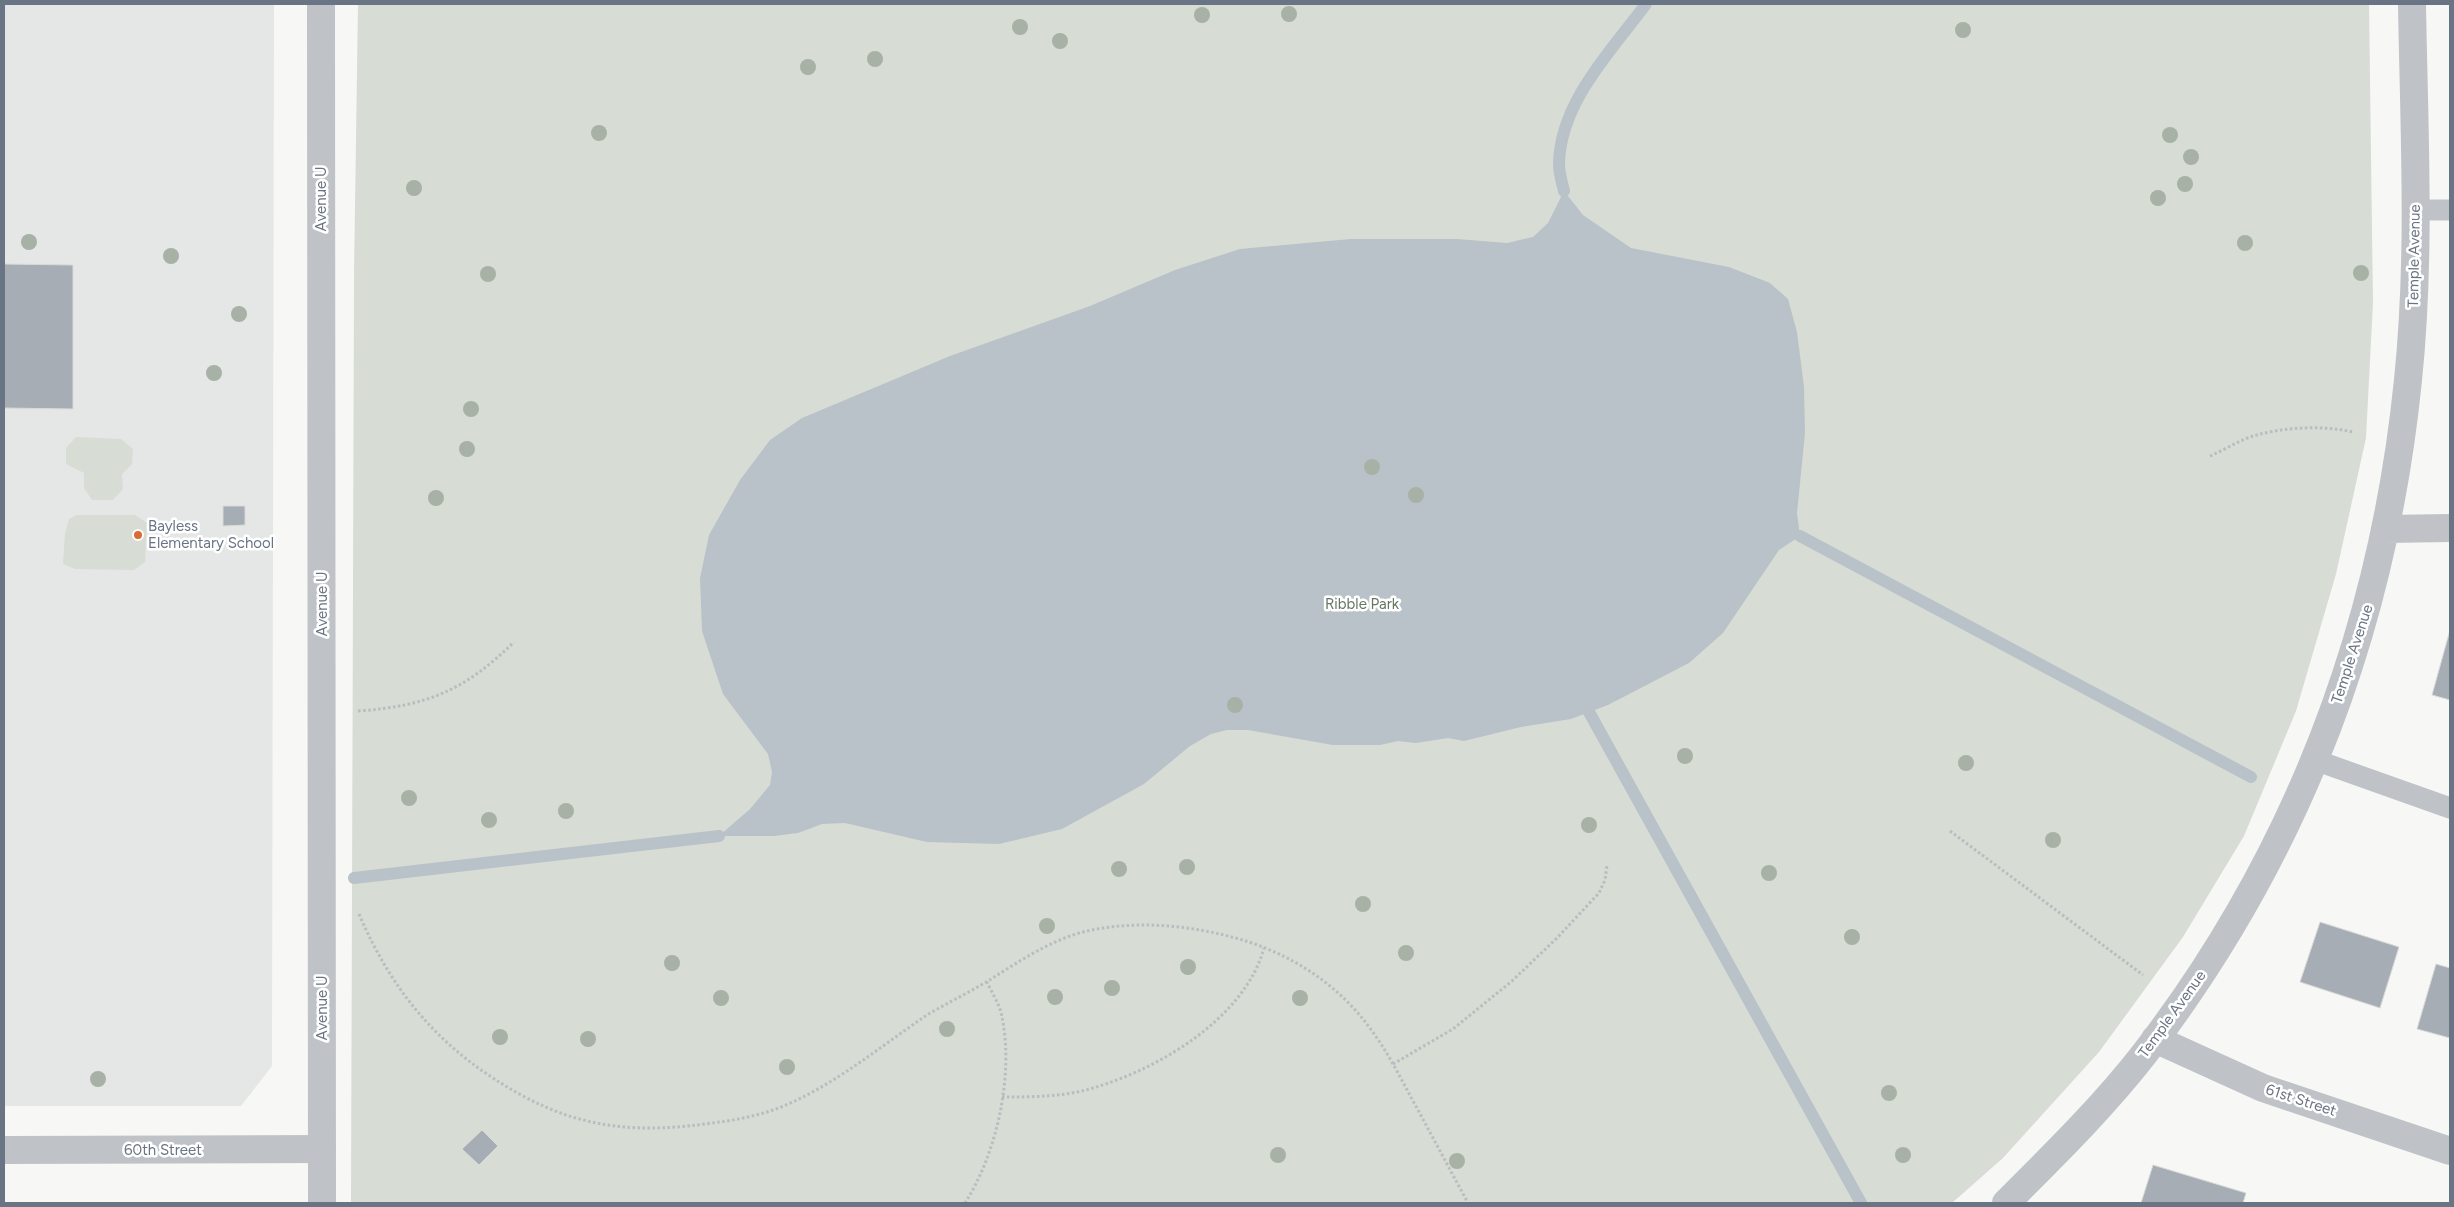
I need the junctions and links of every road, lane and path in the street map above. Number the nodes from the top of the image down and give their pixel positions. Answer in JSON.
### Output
{"nodes":[{"id":1,"x":321,"y":4,"type":"edge"},
{"id":2,"x":2412,"y":4,"type":"edge"},
{"id":3,"x":2416,"y":210,"type":"junction"},
{"id":4,"x":2450,"y":210,"type":"edge"},
{"id":5,"x":2353,"y":432,"type":"dead end"},
{"id":6,"x":2210,"y":456,"type":"dead end"},
{"id":7,"x":2450,"y":528,"type":"edge"},
{"id":8,"x":2386,"y":529,"type":"junction"},
{"id":9,"x":514,"y":642,"type":"dead end"},
{"id":10,"x":358,"y":711,"type":"dead end"},
{"id":11,"x":2315,"y":760,"type":"junction"},
{"id":12,"x":2450,"y":808,"type":"edge"},
{"id":13,"x":1950,"y":831,"type":"dead end"},
{"id":14,"x":1607,"y":864,"type":"dead end"},
{"id":15,"x":358,"y":911,"type":"dead end"},
{"id":16,"x":1264,"y":948,"type":"junction"},
{"id":17,"x":2143,"y":975,"type":"dead end"},
{"id":18,"x":987,"y":982,"type":"junction"},
{"id":19,"x":2155,"y":1039,"type":"junction"},
{"id":20,"x":1393,"y":1064,"type":"junction"},
{"id":21,"x":1002,"y":1096,"type":"junction"},
{"id":22,"x":322,"y":1149,"type":"junction"},
{"id":23,"x":4,"y":1150,"type":"edge"},
{"id":24,"x":2450,"y":1151,"type":"edge"},
{"id":25,"x":322,"y":1203,"type":"edge"},
{"id":26,"x":966,"y":1203,"type":"edge"},
{"id":27,"x":1468,"y":1203,"type":"edge"},
{"id":28,"x":2006,"y":1203,"type":"edge"}],
"edges":[{"from":1,"to":22,"type":"street","name":"Avenue U"},
{"from":2,"to":3,"type":"street","name":"Temple Avenue"},
{"from":3,"to":4,"type":"lane"},
{"from":3,"to":8,"type":"street","name":"Temple Avenue"},
{"from":5,"to":6,"type":"path"},
{"from":7,"to":8,"type":"street"},
{"from":8,"to":11,"type":"street","name":"Temple Avenue"},
{"from":9,"to":10,"type":"path"},
{"from":11,"to":12,"type":"lane"},
{"from":11,"to":19,"type":"street","name":"Temple Avenue"},
{"from":13,"to":17,"type":"path"},
{"from":14,"to":20,"type":"path"},
{"from":15,"to":18,"type":"path"},
{"from":16,"to":18,"type":"path"},
{"from":16,"to":20,"type":"path"},
{"from":16,"to":21,"type":"path"},
{"from":18,"to":21,"type":"path"},
{"from":19,"to":24,"type":"street","name":"61st Street"},
{"from":19,"to":28,"type":"street","name":"Temple Avenue"},
{"from":20,"to":27,"type":"path"},
{"from":21,"to":26,"type":"path"},
{"from":22,"to":23,"type":"street","name":"60th Street"},
{"from":22,"to":25,"type":"street","name":"Avenue U"}]}
